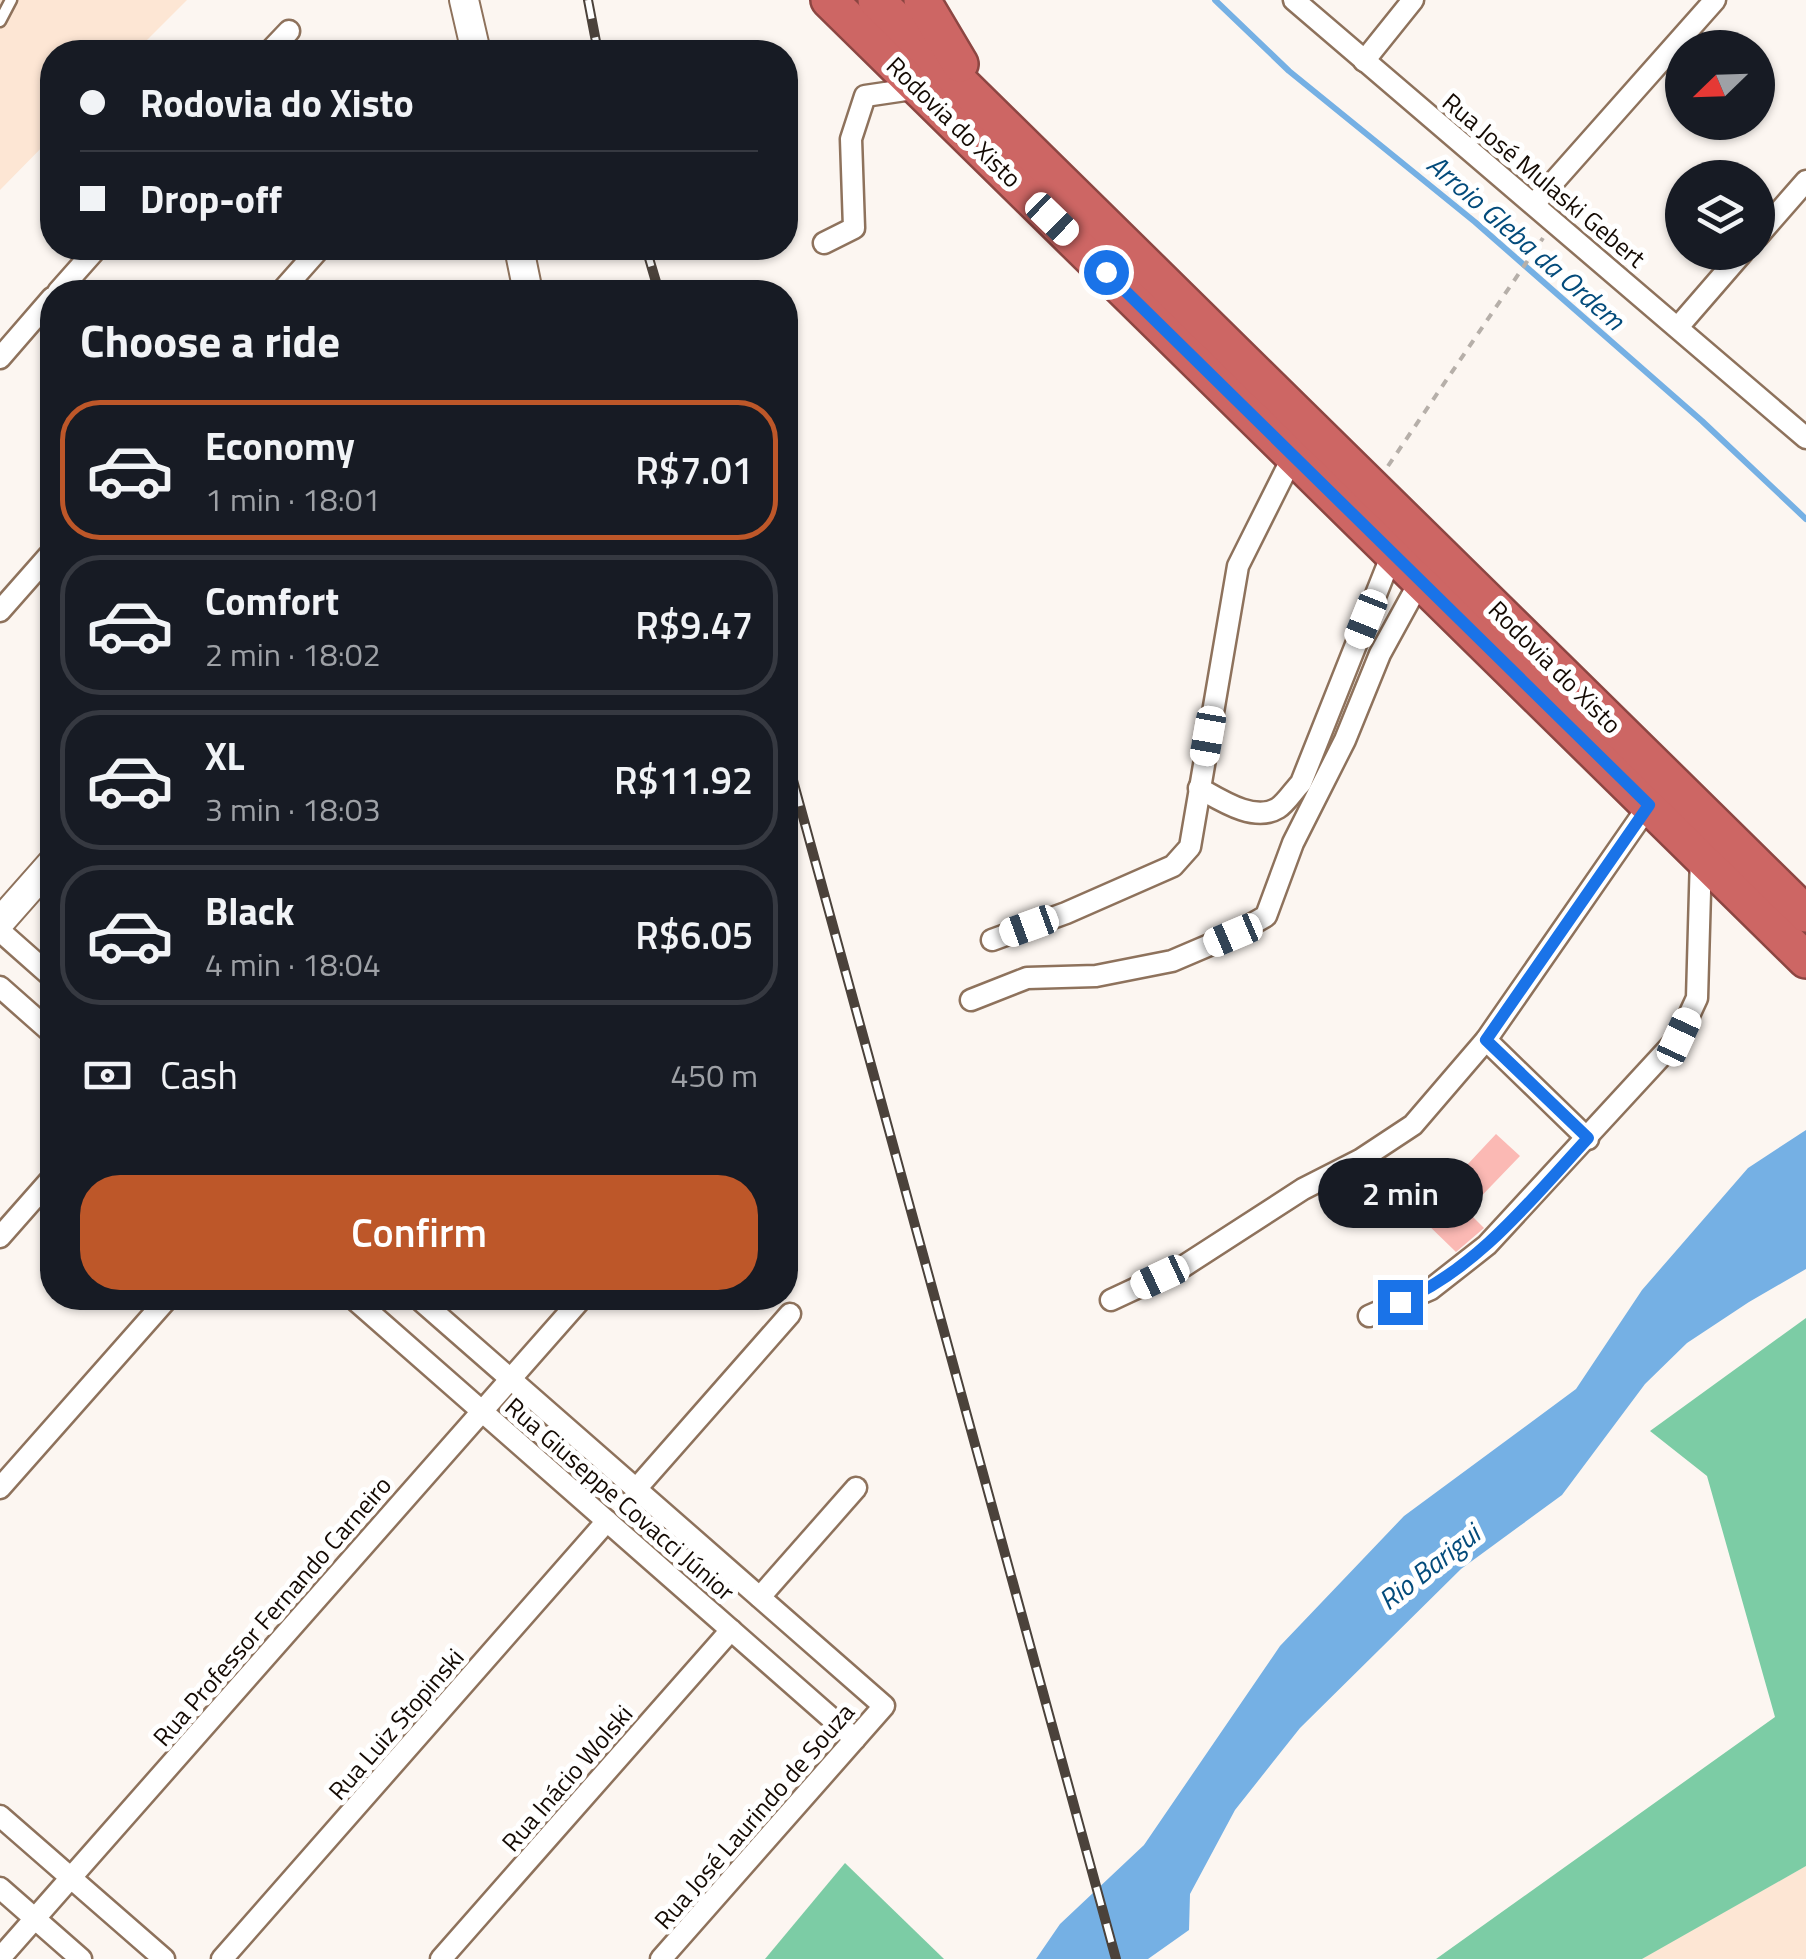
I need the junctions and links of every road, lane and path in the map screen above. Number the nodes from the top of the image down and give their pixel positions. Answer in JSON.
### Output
{"nodes":[{"id":1,"x":11,"y":0,"type":"edge"},
{"id":2,"x":464,"y":0,"type":"edge"},
{"id":3,"x":829,"y":0,"type":"edge"},
{"id":4,"x":876,"y":0,"type":"edge"},
{"id":5,"x":922,"y":0,"type":"edge"},
{"id":6,"x":1294,"y":0,"type":"edge"},
{"id":7,"x":1413,"y":0,"type":"edge"},
{"id":8,"x":1716,"y":0,"type":"edge"},
{"id":9,"x":0,"y":21,"type":"edge"},
{"id":10,"x":288,"y":31,"type":"dead end"},
{"id":11,"x":280,"y":40,"type":"edge"},
{"id":12,"x":473,"y":40,"type":"edge"},
{"id":13,"x":1364,"y":61,"type":"junction"},
{"id":14,"x":918,"y":88,"type":"junction"},
{"id":15,"x":986,"y":108,"type":"junction"},
{"id":16,"x":1806,"y":181,"type":"edge"},
{"id":17,"x":1534,"y":204,"type":"junction"},
{"id":18,"x":1775,"y":217,"type":"edge"},
{"id":19,"x":1545,"y":234,"type":"dead end"},
{"id":20,"x":824,"y":243,"type":"dead end"},
{"id":21,"x":88,"y":260,"type":"edge"},
{"id":22,"x":309,"y":260,"type":"edge"},
{"id":23,"x":1727,"y":270,"type":"edge"},
{"id":24,"x":72,"y":280,"type":"edge"},
{"id":25,"x":292,"y":280,"type":"edge"},
{"id":26,"x":40,"y":316,"type":"edge"},
{"id":27,"x":1678,"y":327,"type":"junction"},
{"id":28,"x":0,"y":358,"type":"edge"},
{"id":29,"x":1806,"y":438,"type":"edge"},
{"id":30,"x":1293,"y":456,"type":"junction"},
{"id":31,"x":1374,"y":488,"type":"junction"},
{"id":32,"x":1392,"y":554,"type":"junction"},
{"id":33,"x":40,"y":566,"type":"edge"},
{"id":34,"x":1420,"y":581,"type":"junction"},
{"id":35,"x":0,"y":611,"type":"edge"},
{"id":36,"x":1198,"y":788,"type":"junction"},
{"id":37,"x":1649,"y":805,"type":"junction"},
{"id":38,"x":1701,"y":856,"type":"junction"},
{"id":39,"x":40,"y":877,"type":"edge"},
{"id":40,"x":1806,"y":914,"type":"edge"},
{"id":41,"x":0,"y":922,"type":"edge"},
{"id":42,"x":0,"y":931,"type":"edge"},
{"id":43,"x":992,"y":940,"type":"dead end"},
{"id":44,"x":1806,"y":960,"type":"edge"},
{"id":45,"x":40,"y":966,"type":"edge"},
{"id":46,"x":0,"y":987,"type":"edge"},
{"id":47,"x":971,"y":1000,"type":"dead end"},
{"id":48,"x":40,"y":1022,"type":"edge"},
{"id":49,"x":1486,"y":1040,"type":"junction"},
{"id":50,"x":1588,"y":1138,"type":"junction"},
{"id":51,"x":40,"y":1192,"type":"edge"},
{"id":52,"x":0,"y":1238,"type":"edge"},
{"id":53,"x":1111,"y":1300,"type":"dead end"},
{"id":54,"x":157,"y":1310,"type":"edge"},
{"id":55,"x":367,"y":1310,"type":"edge"},
{"id":56,"x":432,"y":1310,"type":"edge"},
{"id":57,"x":571,"y":1310,"type":"edge"},
{"id":58,"x":790,"y":1314,"type":"dead end"},
{"id":59,"x":1370,"y":1316,"type":"dead end"},
{"id":60,"x":511,"y":1379,"type":"junction"},
{"id":61,"x":482,"y":1411,"type":"junction"},
{"id":62,"x":0,"y":1488,"type":"edge"},
{"id":63,"x":636,"y":1488,"type":"junction"},
{"id":64,"x":856,"y":1488,"type":"dead end"},
{"id":65,"x":608,"y":1521,"type":"junction"},
{"id":66,"x":760,"y":1597,"type":"junction"},
{"id":67,"x":731,"y":1630,"type":"junction"},
{"id":68,"x":884,"y":1706,"type":"joint"},
{"id":69,"x":855,"y":1739,"type":"junction"},
{"id":70,"x":0,"y":1816,"type":"edge"},
{"id":71,"x":71,"y":1878,"type":"junction"},
{"id":72,"x":0,"y":1888,"type":"edge"},
{"id":73,"x":35,"y":1919,"type":"junction"},
{"id":74,"x":0,"y":1958,"type":"edge"},
{"id":75,"x":81,"y":1959,"type":"edge"},
{"id":76,"x":164,"y":1959,"type":"edge"},
{"id":77,"x":222,"y":1959,"type":"edge"},
{"id":78,"x":441,"y":1959,"type":"edge"},
{"id":79,"x":660,"y":1959,"type":"edge"}],
"edges":[{"from":1,"to":9,"type":"lane"},
{"from":2,"to":12,"type":"street"},
{"from":3,"to":14,"type":"highway","name":"Rodovia do Xisto"},
{"from":4,"to":15,"type":"highway","name":"Rodovia do Xisto"},
{"from":5,"to":15,"type":"highway"},
{"from":6,"to":13,"type":"street","name":"Rua José Mulaski Gebert"},
{"from":7,"to":13,"type":"street"},
{"from":8,"to":17,"type":"street"},
{"from":10,"to":11,"type":"street"},
{"from":13,"to":17,"type":"street","name":"Rua José Mulaski Gebert"},
{"from":14,"to":20,"type":"street"},
{"from":14,"to":30,"type":"highway","name":"Rodovia do Xisto"},
{"from":15,"to":31,"type":"highway","name":"Rodovia do Xisto"},
{"from":16,"to":18,"type":"street"},
{"from":17,"to":27,"type":"street","name":"Rua José Mulaski Gebert"},
{"from":19,"to":31,"type":"path"},
{"from":21,"to":24,"type":"street"},
{"from":22,"to":25,"type":"street"},
{"from":23,"to":27,"type":"street"},
{"from":26,"to":28,"type":"street"},
{"from":27,"to":29,"type":"street","name":"Rua José Mulaski Gebert"},
{"from":30,"to":32,"type":"highway","name":"Rodovia do Xisto"},
{"from":30,"to":36,"type":"street"},
{"from":31,"to":40,"type":"highway","name":"Rodovia do Xisto"},
{"from":32,"to":34,"type":"highway","name":"Rodovia do Xisto"},
{"from":32,"to":36,"type":"street"},
{"from":33,"to":35,"type":"street"},
{"from":34,"to":37,"type":"highway","name":"Rodovia do Xisto"},
{"from":34,"to":47,"type":"street"},
{"from":36,"to":43,"type":"street"},
{"from":37,"to":38,"type":"highway","name":"Rodovia do Xisto"},
{"from":37,"to":49,"type":"street"},
{"from":38,"to":44,"type":"highway","name":"Rodovia do Xisto"},
{"from":38,"to":50,"type":"street"},
{"from":39,"to":41,"type":"street"},
{"from":42,"to":45,"type":"street"},
{"from":46,"to":48,"type":"street"},
{"from":49,"to":50,"type":"street"},
{"from":49,"to":53,"type":"street"},
{"from":50,"to":59,"type":"street"},
{"from":51,"to":52,"type":"street"},
{"from":54,"to":62,"type":"street"},
{"from":55,"to":61,"type":"street","name":"Rua Giuseppe Covacci Júnior"},
{"from":56,"to":60,"type":"street","name":"Rua Giuseppe Covacci Júnior"},
{"from":57,"to":60,"type":"street","name":"Rua Professor Fernando Carneiro"},
{"from":58,"to":63,"type":"street"},
{"from":60,"to":61,"type":"street","name":"Rua Professor Fernando Carneiro"},
{"from":60,"to":63,"type":"street","name":"Rua Giuseppe Covacci Júnior"},
{"from":61,"to":65,"type":"street","name":"Rua Giuseppe Covacci Júnior"},
{"from":61,"to":71,"type":"street","name":"Rua Professor Fernando Carneiro"},
{"from":63,"to":66,"type":"street","name":"Rua Giuseppe Covacci Júnior"},
{"from":64,"to":66,"type":"street"},
{"from":65,"to":67,"type":"street","name":"Rua Giuseppe Covacci Júnior"},
{"from":65,"to":77,"type":"street","name":"Rua Luiz Stopinski"},
{"from":66,"to":68,"type":"street","name":"Rua Giuseppe Covacci Júnior"},
{"from":67,"to":69,"type":"street","name":"Rua Giuseppe Covacci Júnior"},
{"from":67,"to":78,"type":"street","name":"Rua Inácio Wolski"},
{"from":68,"to":69,"type":"street","name":"Rua José Laurindo de Souza"},
{"from":69,"to":79,"type":"street","name":"Rua José Laurindo de Souza"},
{"from":70,"to":71,"type":"street"},
{"from":71,"to":73,"type":"street","name":"Rua Professor Fernando Carneiro"},
{"from":71,"to":76,"type":"street"},
{"from":72,"to":73,"type":"street"},
{"from":73,"to":74,"type":"street","name":"Rua Professor Fernando Carneiro"},
{"from":73,"to":75,"type":"street"}]}
